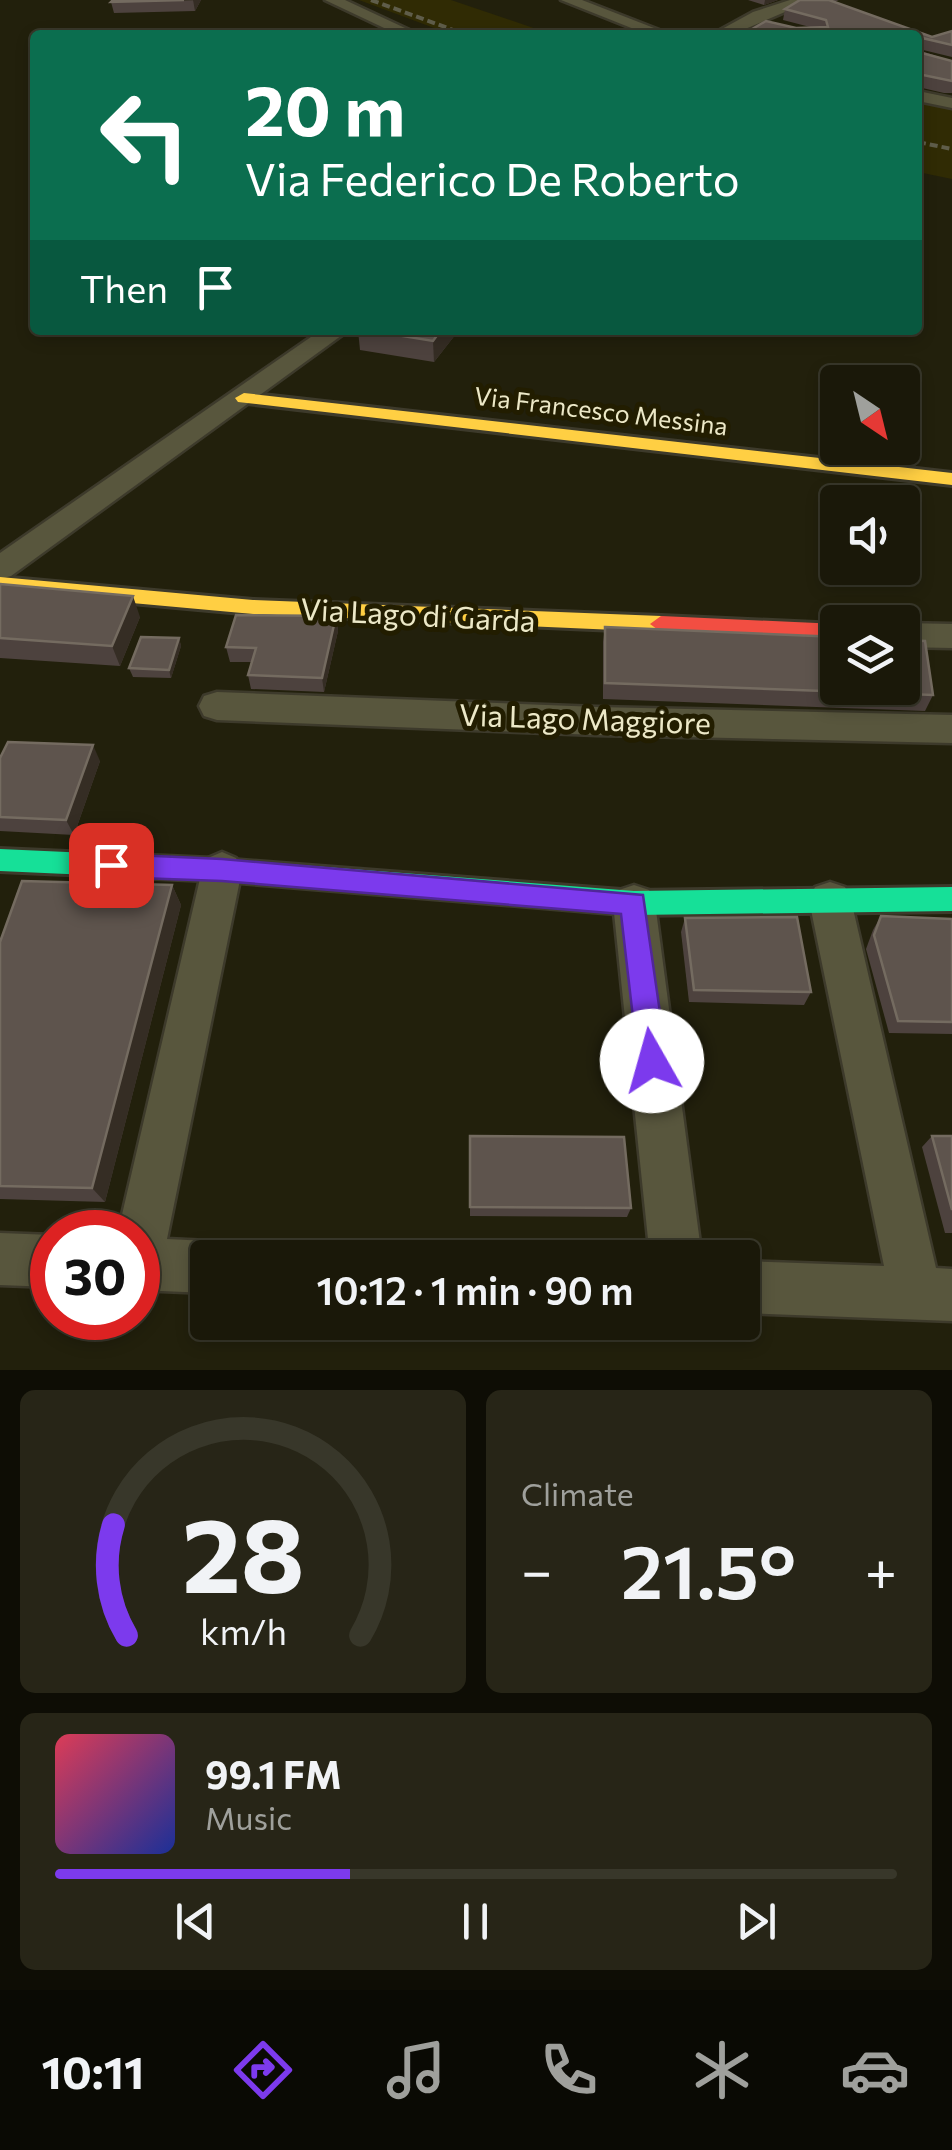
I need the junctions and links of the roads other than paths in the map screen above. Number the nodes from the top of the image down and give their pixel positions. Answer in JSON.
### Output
{"nodes":[{"id":1,"x":332,"y":0,"type":"edge"},
{"id":2,"x":568,"y":0,"type":"edge"},
{"id":3,"x":806,"y":0,"type":"edge"},
{"id":4,"x":750,"y":20,"type":"junction"},
{"id":5,"x":782,"y":28,"type":"edge"},
{"id":6,"x":401,"y":30,"type":"edge"},
{"id":7,"x":650,"y":30,"type":"edge"},
{"id":8,"x":729,"y":30,"type":"edge"},
{"id":9,"x":922,"y":97,"type":"edge"},
{"id":10,"x":952,"y":103,"type":"edge"},
{"id":11,"x":331,"y":335,"type":"edge"},
{"id":12,"x":244,"y":398,"type":"junction"},
{"id":13,"x":952,"y":479,"type":"edge"},
{"id":14,"x":0,"y":568,"type":"edge"},
{"id":15,"x":0,"y":584,"type":"edge"},
{"id":16,"x":820,"y":631,"type":"edge"},
{"id":17,"x":951,"y":633,"type":"edge"},
{"id":18,"x":920,"y":634,"type":"edge"},
{"id":19,"x":217,"y":706,"type":"dead end"},
{"id":20,"x":952,"y":729,"type":"edge"},
{"id":21,"x":0,"y":860,"type":"edge"},
{"id":22,"x":222,"y":870,"type":"junction"},
{"id":23,"x":952,"y":899,"type":"edge"},
{"id":24,"x":830,"y":900,"type":"junction"},
{"id":25,"x":634,"y":903,"type":"junction"},
{"id":26,"x":148,"y":1210,"type":"edge"},
{"id":27,"x":674,"y":1240,"type":"edge"},
{"id":28,"x":0,"y":1258,"type":"edge"},
{"id":29,"x":30,"y":1259,"type":"edge"},
{"id":30,"x":160,"y":1265,"type":"edge"},
{"id":31,"x":190,"y":1265,"type":"edge"},
{"id":32,"x":760,"y":1288,"type":"edge"},
{"id":33,"x":934,"y":1294,"type":"edge"}],
"edges":[{"from":1,"to":6,"type":"street"},
{"from":2,"to":7,"type":"street"},
{"from":3,"to":4,"type":"street"},
{"from":4,"to":5,"type":"street"},
{"from":4,"to":8,"type":"street"},
{"from":9,"to":10,"type":"street"},
{"from":11,"to":12,"type":"street"},
{"from":12,"to":13,"type":"street","name":"Via Francesco Messina"},
{"from":12,"to":14,"type":"street"},
{"from":15,"to":16,"type":"street","name":"Via Lago di Garda"},
{"from":17,"to":18,"type":"street"},
{"from":19,"to":20,"type":"street","name":"Via Lago Maggiore"},
{"from":21,"to":22,"type":"street"},
{"from":22,"to":25,"type":"street"},
{"from":22,"to":26,"type":"street"},
{"from":23,"to":24,"type":"street"},
{"from":24,"to":25,"type":"street"},
{"from":24,"to":33,"type":"street"},
{"from":25,"to":27,"type":"street"},
{"from":28,"to":29,"type":"street"},
{"from":30,"to":31,"type":"street"},
{"from":32,"to":33,"type":"street"}]}
